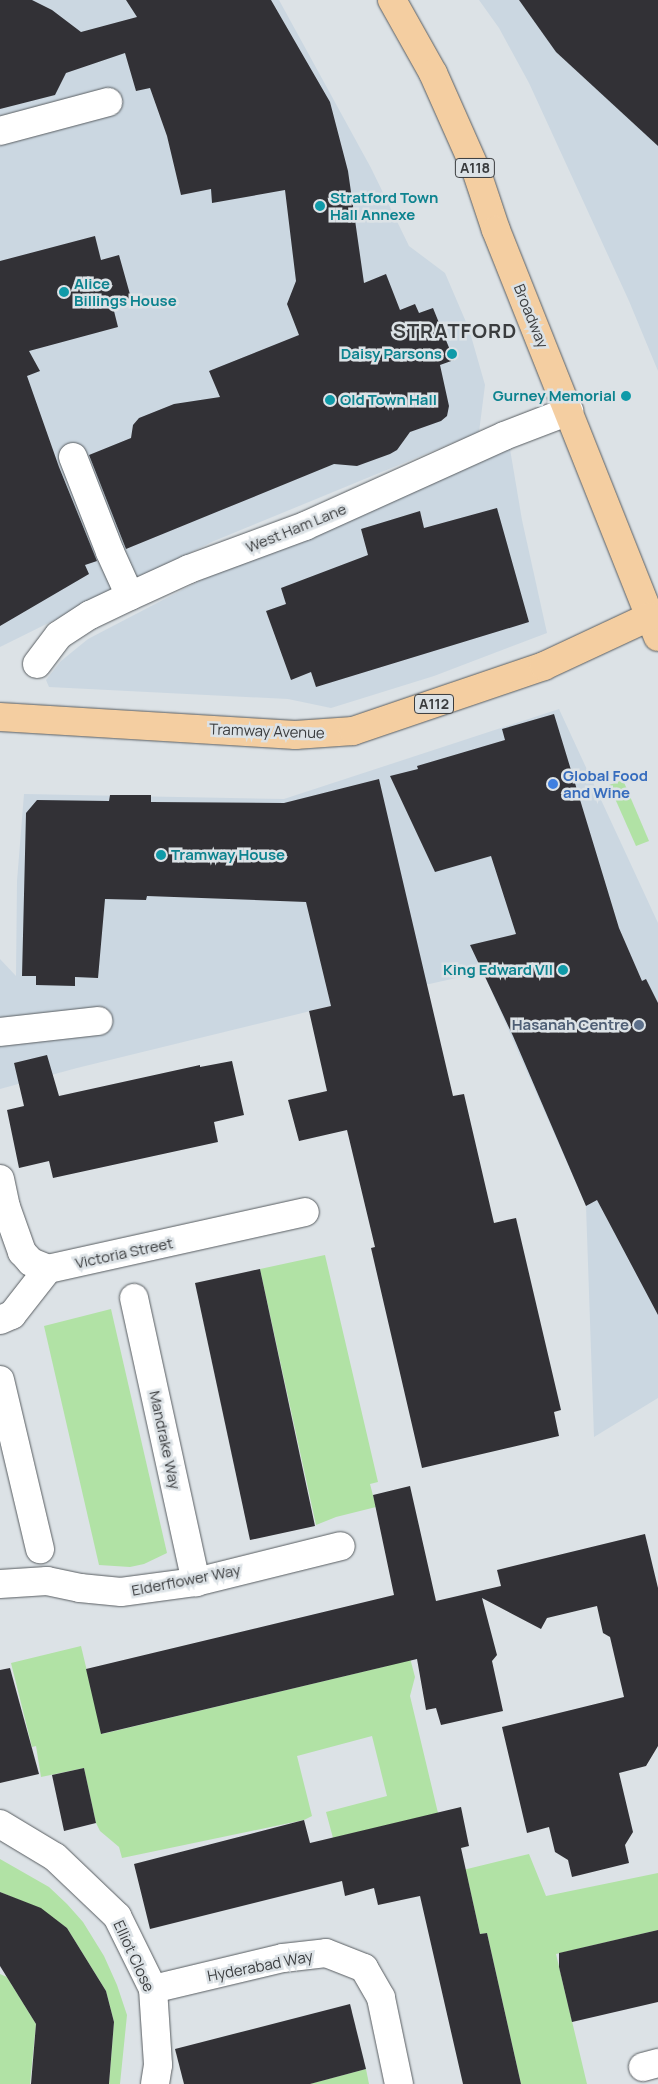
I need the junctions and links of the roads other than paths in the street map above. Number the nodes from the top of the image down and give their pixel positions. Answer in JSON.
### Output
{"nodes":[{"id":1,"x":392,"y":0,"type":"edge"},
{"id":2,"x":108,"y":102,"type":"dead end"},
{"id":3,"x":0,"y":131,"type":"edge"},
{"id":4,"x":569,"y":411,"type":"junction"},
{"id":5,"x":73,"y":458,"type":"dead end"},
{"id":6,"x":130,"y":596,"type":"junction"},
{"id":7,"x":654,"y":627,"type":"edge"},
{"id":8,"x":37,"y":664,"type":"dead end"},
{"id":9,"x":7,"y":717,"type":"edge"},
{"id":10,"x":98,"y":1021,"type":"dead end"},
{"id":11,"x":0,"y":1032,"type":"edge"},
{"id":12,"x":0,"y":1179,"type":"edge"},
{"id":13,"x":305,"y":1212,"type":"dead end"},
{"id":14,"x":48,"y":1269,"type":"junction"},
{"id":15,"x":134,"y":1298,"type":"dead end"},
{"id":16,"x":0,"y":1320,"type":"edge"},
{"id":17,"x":0,"y":1380,"type":"edge"},
{"id":18,"x":341,"y":1546,"type":"dead end"},
{"id":19,"x":40,"y":1549,"type":"dead end"},
{"id":20,"x":196,"y":1582,"type":"junction"},
{"id":21,"x":0,"y":1584,"type":"edge"},
{"id":22,"x":0,"y":1824,"type":"edge"},
{"id":23,"x":153,"y":1989,"type":"junction"},
{"id":24,"x":155,"y":2084,"type":"edge"},
{"id":25,"x":399,"y":2084,"type":"edge"}],
"edges":[{"from":1,"to":4,"type":"main road","name":"Broadway","number":"A118"},
{"from":2,"to":3,"type":"street"},
{"from":4,"to":6,"type":"street","name":"West Ham Lane"},
{"from":4,"to":7,"type":"main road","name":"Broadway","number":"A118"},
{"from":5,"to":6,"type":"street"},
{"from":6,"to":8,"type":"street","name":"West Ham Lane"},
{"from":7,"to":9,"type":"main road","name":"Tramway Avenue","number":"A112"},
{"from":10,"to":11,"type":"street"},
{"from":12,"to":14,"type":"street"},
{"from":13,"to":14,"type":"street","name":"Victoria Street"},
{"from":14,"to":16,"type":"street"},
{"from":15,"to":20,"type":"street","name":"Mandrake Way"},
{"from":17,"to":19,"type":"street"},
{"from":18,"to":20,"type":"street","name":"Elderflower Way"},
{"from":20,"to":21,"type":"street","name":"Elderflower Way"},
{"from":22,"to":23,"type":"street","name":"Elliot Close"},
{"from":23,"to":24,"type":"street","name":"Elliot Close"},
{"from":23,"to":25,"type":"street","name":"Hyderabad Way"}]}
